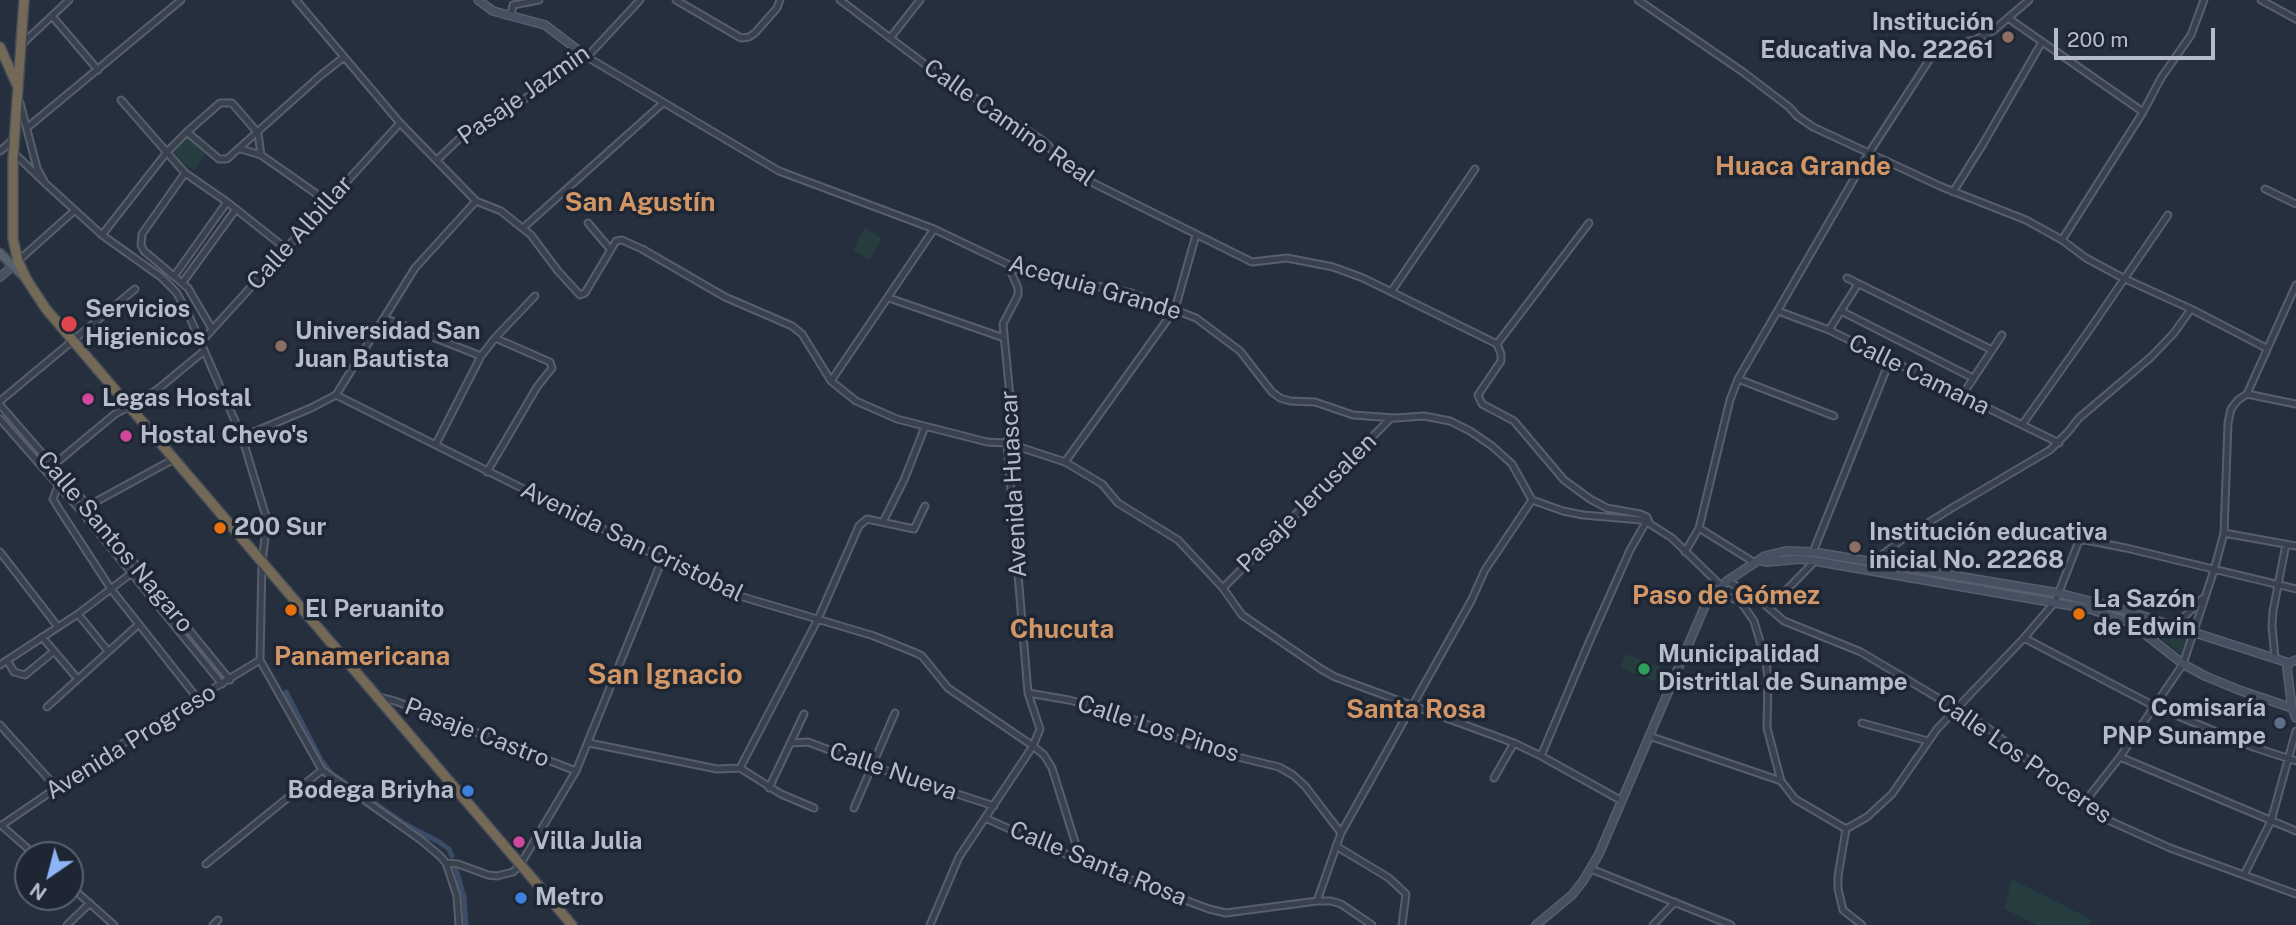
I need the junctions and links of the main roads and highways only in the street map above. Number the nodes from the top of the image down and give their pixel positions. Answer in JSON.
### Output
{"nodes":[{"id":1,"x":24,"y":0,"type":"edge"},
{"id":2,"x":478,"y":0,"type":"edge"},
{"id":3,"x":0,"y":47,"type":"edge"},
{"id":4,"x":587,"y":57,"type":"road end"},
{"id":5,"x":0,"y":59,"type":"edge"},
{"id":6,"x":18,"y":91,"type":"junction"},
{"id":7,"x":0,"y":253,"type":"edge"},
{"id":8,"x":15,"y":264,"type":"junction"},
{"id":9,"x":0,"y":277,"type":"edge"},
{"id":10,"x":1757,"y":562,"type":"junction"},
{"id":11,"x":2292,"y":662,"type":"edge"},
{"id":12,"x":2292,"y":708,"type":"junction"},
{"id":13,"x":2296,"y":718,"type":"edge"},
{"id":14,"x":572,"y":925,"type":"edge"},
{"id":15,"x":1535,"y":925,"type":"edge"}],
"edges":[{"from":1,"to":6,"type":"highway"},
{"from":2,"to":4,"type":"main road"},
{"from":3,"to":6,"type":"highway"},
{"from":5,"to":6,"type":"highway"},
{"from":6,"to":8,"type":"highway"},
{"from":7,"to":8,"type":"main road"},
{"from":8,"to":9,"type":"main road"},
{"from":8,"to":14,"type":"highway"},
{"from":10,"to":11,"type":"main road"},
{"from":10,"to":12,"type":"main road"},
{"from":10,"to":15,"type":"main road"},
{"from":11,"to":12,"type":"main road"},
{"from":12,"to":13,"type":"main road"}]}
